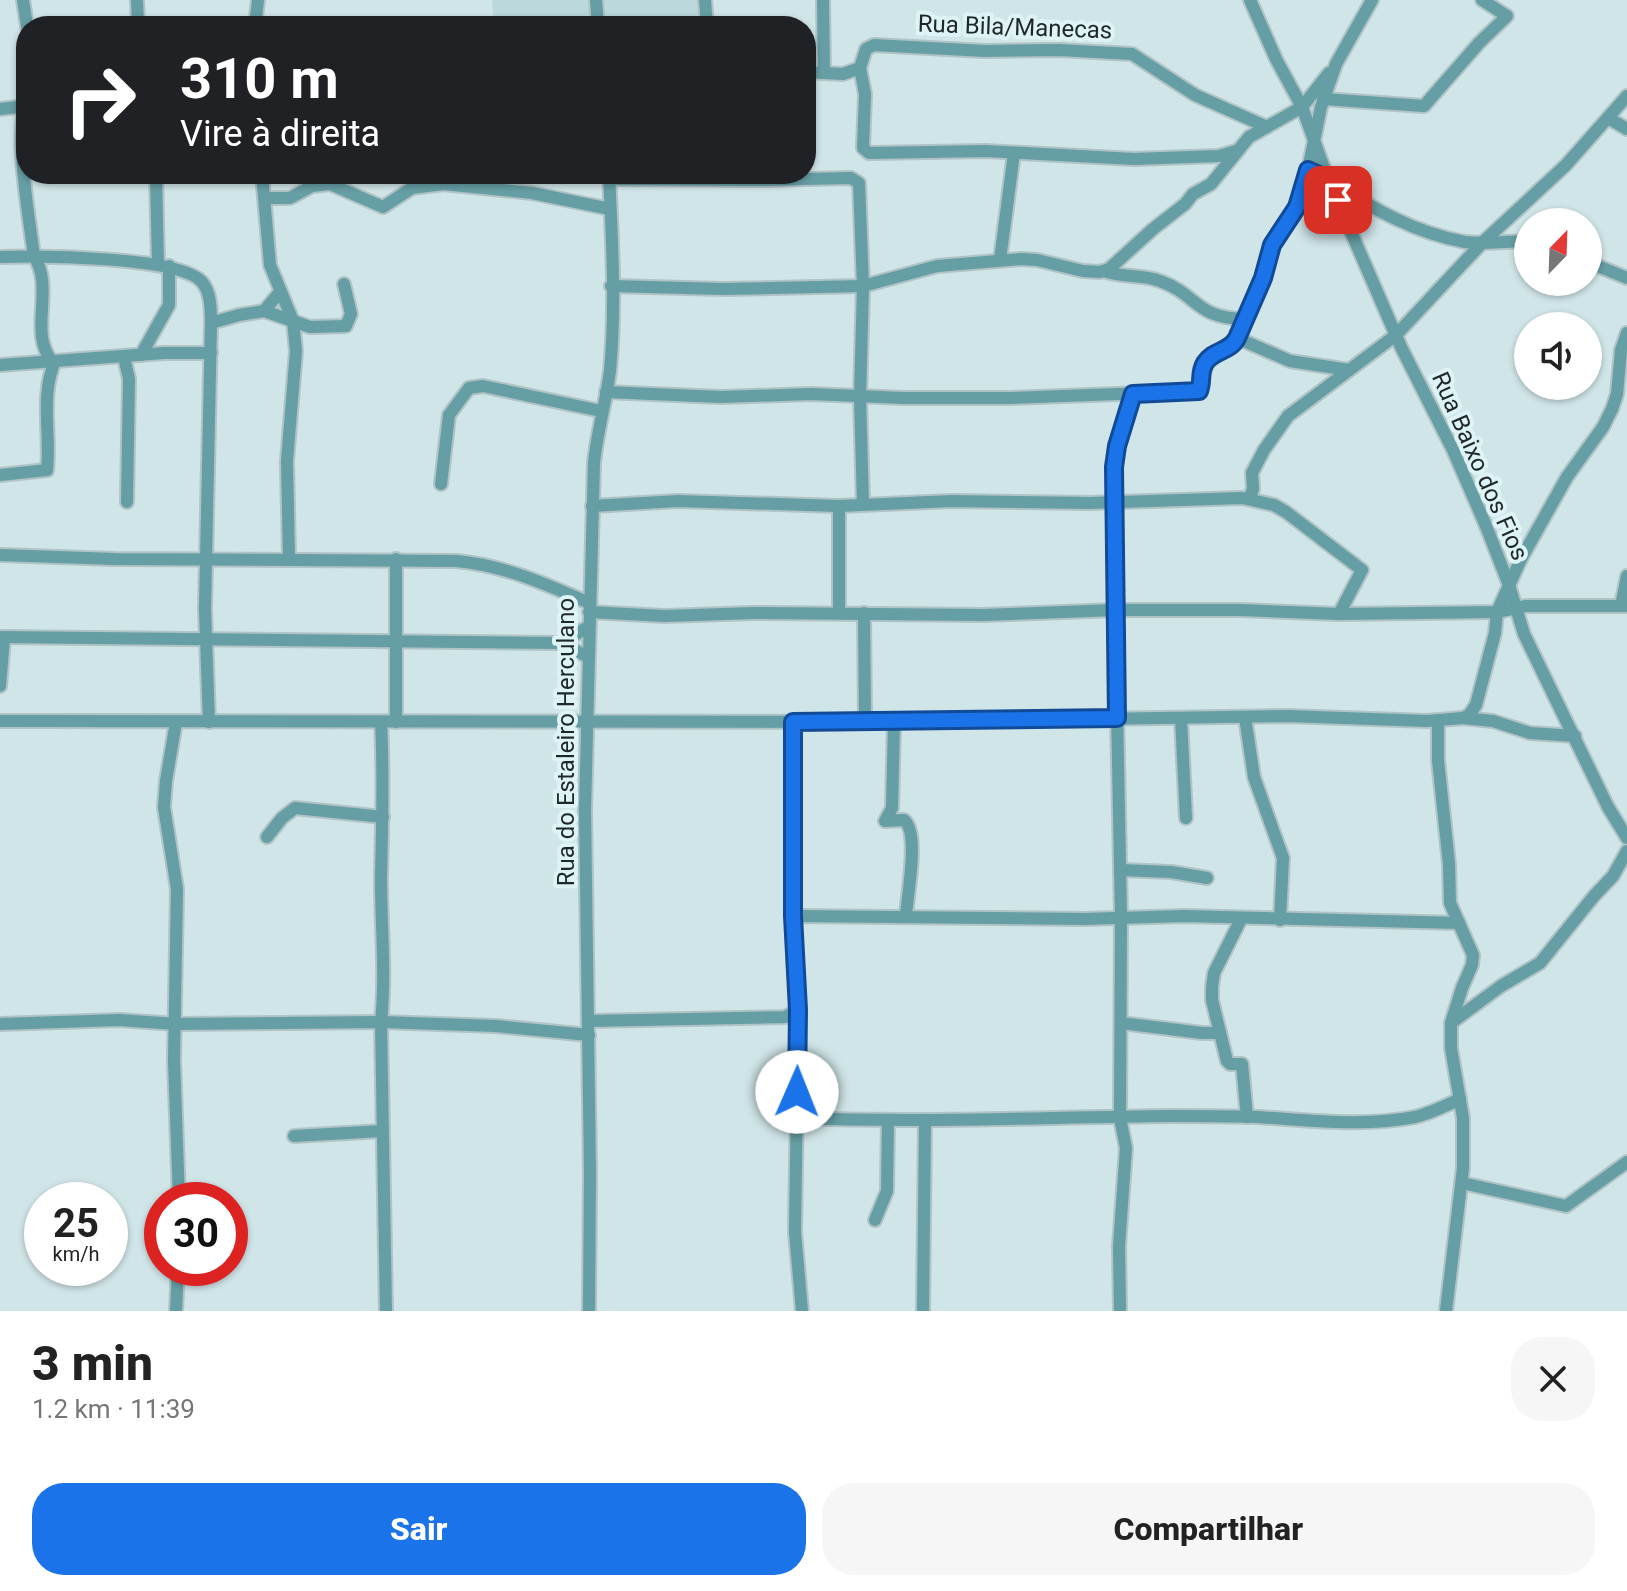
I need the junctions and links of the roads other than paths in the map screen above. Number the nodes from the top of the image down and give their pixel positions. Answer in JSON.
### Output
{"nodes":[{"id":1,"x":823,"y":0,"type":"edge"},
{"id":2,"x":1372,"y":0,"type":"edge"},
{"id":3,"x":1482,"y":0,"type":"edge"},
{"id":4,"x":1254,"y":2,"type":"edge"},
{"id":5,"x":1336,"y":64,"type":"junction"},
{"id":6,"x":860,"y":68,"type":"junction"},
{"id":7,"x":816,"y":73,"type":"edge"},
{"id":8,"x":824,"y":73,"type":"junction"},
{"id":9,"x":1292,"y":89,"type":"junction"},
{"id":10,"x":1627,"y":96,"type":"edge"},
{"id":11,"x":1323,"y":99,"type":"junction"},
{"id":12,"x":1302,"y":107,"type":"junction"},
{"id":13,"x":1288,"y":115,"type":"junction"},
{"id":14,"x":1608,"y":118,"type":"junction"},
{"id":15,"x":1267,"y":127,"type":"junction"},
{"id":16,"x":1627,"y":129,"type":"edge"},
{"id":17,"x":1314,"y":141,"type":"junction"},
{"id":18,"x":1236,"y":151,"type":"junction"},
{"id":19,"x":1014,"y":153,"type":"junction"},
{"id":20,"x":1308,"y":170,"type":"junction"},
{"id":21,"x":816,"y":179,"type":"edge"},
{"id":22,"x":1328,"y":179,"type":"junction"},
{"id":23,"x":27,"y":184,"type":"edge"},
{"id":24,"x":157,"y":184,"type":"edge"},
{"id":25,"x":263,"y":184,"type":"edge"},
{"id":26,"x":609,"y":184,"type":"edge"},
{"id":27,"x":265,"y":198,"type":"junction"},
{"id":28,"x":610,"y":209,"type":"junction"},
{"id":29,"x":1483,"y":242,"type":"junction"},
{"id":30,"x":1514,"y":242,"type":"edge"},
{"id":31,"x":34,"y":256,"type":"junction"},
{"id":32,"x":0,"y":257,"type":"edge"},
{"id":33,"x":1000,"y":260,"type":"junction"},
{"id":34,"x":164,"y":265,"type":"junction"},
{"id":35,"x":1602,"y":268,"type":"edge"},
{"id":36,"x":1104,"y":271,"type":"junction"},
{"id":37,"x":1627,"y":278,"type":"edge"},
{"id":38,"x":344,"y":284,"type":"dead end"},
{"id":39,"x":611,"y":286,"type":"junction"},
{"id":40,"x":863,"y":286,"type":"junction"},
{"id":41,"x":279,"y":293,"type":"junction"},
{"id":42,"x":264,"y":311,"type":"junction"},
{"id":43,"x":1245,"y":319,"type":"junction"},
{"id":44,"x":293,"y":321,"type":"junction"},
{"id":45,"x":211,"y":323,"type":"junction"},
{"id":46,"x":1627,"y":333,"type":"edge"},
{"id":47,"x":1396,"y":335,"type":"junction"},
{"id":48,"x":1237,"y":338,"type":"junction"},
{"id":49,"x":211,"y":353,"type":"junction"},
{"id":50,"x":141,"y":355,"type":"junction"},
{"id":51,"x":124,"y":357,"type":"junction"},
{"id":52,"x":46,"y":362,"type":"junction"},
{"id":53,"x":0,"y":365,"type":"edge"},
{"id":54,"x":1623,"y":367,"type":"edge"},
{"id":55,"x":1349,"y":370,"type":"junction"},
{"id":56,"x":606,"y":392,"type":"junction"},
{"id":57,"x":1133,"y":394,"type":"junction"},
{"id":58,"x":860,"y":397,"type":"junction"},
{"id":59,"x":601,"y":411,"type":"junction"},
{"id":60,"x":0,"y":475,"type":"edge"},
{"id":61,"x":441,"y":484,"type":"dead end"},
{"id":62,"x":1249,"y":499,"type":"junction"},
{"id":63,"x":127,"y":502,"type":"dead end"},
{"id":64,"x":1113,"y":503,"type":"junction"},
{"id":65,"x":863,"y":504,"type":"junction"},
{"id":66,"x":592,"y":506,"type":"junction"},
{"id":67,"x":839,"y":506,"type":"junction"},
{"id":68,"x":0,"y":555,"type":"edge"},
{"id":69,"x":207,"y":559,"type":"junction"},
{"id":70,"x":289,"y":559,"type":"junction"},
{"id":71,"x":396,"y":559,"type":"junction"},
{"id":72,"x":1627,"y":576,"type":"edge"},
{"id":73,"x":1509,"y":585,"type":"junction"},
{"id":74,"x":1624,"y":606,"type":"edge"},
{"id":75,"x":1515,"y":607,"type":"junction"},
{"id":76,"x":589,"y":608,"type":"junction"},
{"id":77,"x":1116,"y":610,"type":"junction"},
{"id":78,"x":1497,"y":612,"type":"junction"},
{"id":79,"x":839,"y":613,"type":"junction"},
{"id":80,"x":864,"y":613,"type":"junction"},
{"id":81,"x":1339,"y":614,"type":"junction"},
{"id":82,"x":588,"y":627,"type":"junction"},
{"id":83,"x":2,"y":638,"type":"edge"},
{"id":84,"x":206,"y":640,"type":"junction"},
{"id":85,"x":396,"y":640,"type":"junction"},
{"id":86,"x":561,"y":643,"type":"junction"},
{"id":87,"x":588,"y":657,"type":"junction"},
{"id":88,"x":0,"y":686,"type":"edge"},
{"id":89,"x":1245,"y":717,"type":"junction"},
{"id":90,"x":1117,"y":718,"type":"junction"},
{"id":91,"x":1181,"y":718,"type":"junction"},
{"id":92,"x":1463,"y":718,"type":"junction"},
{"id":93,"x":0,"y":721,"type":"edge"},
{"id":94,"x":1438,"y":721,"type":"junction"},
{"id":95,"x":176,"y":722,"type":"junction"},
{"id":96,"x":209,"y":722,"type":"junction"},
{"id":97,"x":381,"y":722,"type":"junction"},
{"id":98,"x":396,"y":722,"type":"junction"},
{"id":99,"x":793,"y":722,"type":"junction"},
{"id":100,"x":865,"y":722,"type":"junction"},
{"id":101,"x":894,"y":722,"type":"junction"},
{"id":102,"x":586,"y":723,"type":"junction"},
{"id":103,"x":1575,"y":736,"type":"junction"},
{"id":104,"x":383,"y":817,"type":"junction"},
{"id":105,"x":1186,"y":818,"type":"dead end"},
{"id":106,"x":267,"y":837,"type":"dead end"},
{"id":107,"x":1627,"y":838,"type":"edge"},
{"id":108,"x":1627,"y":851,"type":"edge"},
{"id":109,"x":1120,"y":870,"type":"junction"},
{"id":110,"x":1620,"y":876,"type":"edge"},
{"id":111,"x":1207,"y":878,"type":"dead end"},
{"id":112,"x":793,"y":916,"type":"junction"},
{"id":113,"x":906,"y":916,"type":"junction"},
{"id":114,"x":1121,"y":917,"type":"junction"},
{"id":115,"x":1241,"y":919,"type":"junction"},
{"id":116,"x":1280,"y":920,"type":"junction"},
{"id":117,"x":1459,"y":923,"type":"junction"},
{"id":118,"x":798,"y":1010,"type":"junction"},
{"id":119,"x":785,"y":1017,"type":"junction"},
{"id":120,"x":589,"y":1021,"type":"junction"},
{"id":121,"x":381,"y":1022,"type":"junction"},
{"id":122,"x":1121,"y":1023,"type":"junction"},
{"id":123,"x":1451,"y":1023,"type":"junction"},
{"id":124,"x":0,"y":1024,"type":"edge"},
{"id":125,"x":176,"y":1024,"type":"junction"},
{"id":126,"x":798,"y":1026,"type":"junction"},
{"id":127,"x":1220,"y":1033,"type":"junction"},
{"id":128,"x":589,"y":1035,"type":"junction"},
{"id":129,"x":1460,"y":1099,"type":"junction"},
{"id":130,"x":1247,"y":1117,"type":"junction"},
{"id":131,"x":797,"y":1118,"type":"junction"},
{"id":132,"x":1120,"y":1118,"type":"junction"},
{"id":133,"x":888,"y":1120,"type":"junction"},
{"id":134,"x":925,"y":1120,"type":"junction"},
{"id":135,"x":382,"y":1131,"type":"junction"},
{"id":136,"x":294,"y":1136,"type":"dead end"},
{"id":137,"x":1627,"y":1162,"type":"edge"},
{"id":138,"x":178,"y":1182,"type":"edge"},
{"id":139,"x":1462,"y":1183,"type":"junction"},
{"id":140,"x":875,"y":1220,"type":"dead end"},
{"id":141,"x":177,"y":1286,"type":"edge"},
{"id":142,"x":176,"y":1311,"type":"edge"},
{"id":143,"x":386,"y":1311,"type":"edge"},
{"id":144,"x":589,"y":1311,"type":"edge"},
{"id":145,"x":802,"y":1311,"type":"edge"},
{"id":146,"x":923,"y":1311,"type":"edge"},
{"id":147,"x":1120,"y":1311,"type":"edge"},
{"id":148,"x":1446,"y":1311,"type":"edge"}],
"edges":[{"from":1,"to":8,"type":"street"},
{"from":2,"to":5,"type":"street"},
{"from":3,"to":11,"type":"street"},
{"from":4,"to":9,"type":"street"},
{"from":5,"to":11,"type":"street"},
{"from":5,"to":12,"type":"street"},
{"from":6,"to":8,"type":"street"},
{"from":6,"to":15,"type":"street","name":"Rua Bila/Manecas"},
{"from":6,"to":19,"type":"street"},
{"from":7,"to":8,"type":"street"},
{"from":9,"to":12,"type":"street","name":"Rua Baixo dos Fios"},
{"from":9,"to":13,"type":"street"},
{"from":10,"to":14,"type":"street"},
{"from":11,"to":17,"type":"street"},
{"from":12,"to":13,"type":"street"},
{"from":12,"to":17,"type":"street","name":"Rua Baixo dos Fios"},
{"from":13,"to":15,"type":"street"},
{"from":14,"to":16,"type":"street"},
{"from":14,"to":29,"type":"street"},
{"from":15,"to":18,"type":"street"},
{"from":17,"to":20,"type":"street"},
{"from":17,"to":22,"type":"street","name":"Rua Baixo dos Fios"},
{"from":18,"to":19,"type":"street"},
{"from":18,"to":36,"type":"street"},
{"from":19,"to":33,"type":"street"},
{"from":20,"to":22,"type":"street"},
{"from":20,"to":43,"type":"street"},
{"from":21,"to":40,"type":"street"},
{"from":22,"to":29,"type":"street"},
{"from":22,"to":47,"type":"street","name":"Rua Baixo dos Fios"},
{"from":23,"to":31,"type":"street"},
{"from":24,"to":34,"type":"street"},
{"from":25,"to":27,"type":"street"},
{"from":26,"to":28,"type":"street","name":"Rua do Estaleiro Herculano"},
{"from":27,"to":28,"type":"street"},
{"from":27,"to":41,"type":"street"},
{"from":28,"to":39,"type":"street","name":"Rua do Estaleiro Herculano"},
{"from":29,"to":30,"type":"street"},
{"from":29,"to":47,"type":"street"},
{"from":31,"to":32,"type":"street"},
{"from":31,"to":34,"type":"street"},
{"from":31,"to":52,"type":"street"},
{"from":33,"to":36,"type":"street"},
{"from":33,"to":40,"type":"street"},
{"from":34,"to":45,"type":"street"},
{"from":34,"to":50,"type":"street"},
{"from":35,"to":37,"type":"street"},
{"from":36,"to":43,"type":"street"},
{"from":38,"to":44,"type":"street"},
{"from":39,"to":40,"type":"street"},
{"from":39,"to":56,"type":"street","name":"Rua do Estaleiro Herculano"},
{"from":40,"to":58,"type":"street"},
{"from":41,"to":42,"type":"street"},
{"from":41,"to":44,"type":"street"},
{"from":42,"to":44,"type":"street"},
{"from":42,"to":45,"type":"street"},
{"from":43,"to":48,"type":"street"},
{"from":44,"to":70,"type":"street"},
{"from":45,"to":49,"type":"street"},
{"from":46,"to":54,"type":"street"},
{"from":47,"to":55,"type":"street"},
{"from":47,"to":73,"type":"street","name":"Rua Baixo dos Fios"},
{"from":48,"to":55,"type":"street"},
{"from":48,"to":57,"type":"street"},
{"from":49,"to":50,"type":"street"},
{"from":49,"to":69,"type":"street"},
{"from":50,"to":51,"type":"street"},
{"from":51,"to":52,"type":"street"},
{"from":51,"to":63,"type":"street"},
{"from":52,"to":53,"type":"street"},
{"from":52,"to":60,"type":"street"},
{"from":54,"to":73,"type":"street"},
{"from":55,"to":62,"type":"street"},
{"from":56,"to":58,"type":"street"},
{"from":56,"to":59,"type":"street","name":"Rua do Estaleiro Herculano"},
{"from":57,"to":58,"type":"street"},
{"from":57,"to":64,"type":"street"},
{"from":58,"to":65,"type":"street"},
{"from":59,"to":61,"type":"street"},
{"from":59,"to":66,"type":"street","name":"Rua do Estaleiro Herculano"},
{"from":62,"to":64,"type":"street"},
{"from":62,"to":81,"type":"street"},
{"from":64,"to":65,"type":"street"},
{"from":64,"to":77,"type":"street"},
{"from":65,"to":67,"type":"street"},
{"from":66,"to":67,"type":"street"},
{"from":66,"to":76,"type":"street","name":"Rua do Estaleiro Herculano"},
{"from":67,"to":79,"type":"street"},
{"from":68,"to":69,"type":"street"},
{"from":69,"to":70,"type":"street"},
{"from":69,"to":84,"type":"street"},
{"from":70,"to":71,"type":"street"},
{"from":71,"to":76,"type":"street"},
{"from":71,"to":85,"type":"street"},
{"from":72,"to":74,"type":"street"},
{"from":73,"to":75,"type":"street","name":"Rua Baixo dos Fios"},
{"from":73,"to":78,"type":"street"},
{"from":74,"to":75,"type":"street"},
{"from":75,"to":78,"type":"street"},
{"from":75,"to":103,"type":"street","name":"Rua Baixo dos Fios"},
{"from":76,"to":79,"type":"street"},
{"from":76,"to":82,"type":"street","name":"Rua do Estaleiro Herculano"},
{"from":77,"to":80,"type":"street"},
{"from":77,"to":81,"type":"street"},
{"from":77,"to":90,"type":"street"},
{"from":78,"to":81,"type":"street"},
{"from":78,"to":92,"type":"street"},
{"from":79,"to":80,"type":"street"},
{"from":80,"to":100,"type":"street"},
{"from":82,"to":86,"type":"street"},
{"from":82,"to":87,"type":"street","name":"Rua do Estaleiro Herculano"},
{"from":83,"to":84,"type":"street"},
{"from":83,"to":88,"type":"street"},
{"from":84,"to":85,"type":"street"},
{"from":84,"to":96,"type":"street"},
{"from":85,"to":86,"type":"street"},
{"from":85,"to":98,"type":"street"},
{"from":86,"to":87,"type":"street"},
{"from":87,"to":102,"type":"street","name":"Rua do Estaleiro Herculano"},
{"from":89,"to":91,"type":"street"},
{"from":89,"to":94,"type":"street"},
{"from":89,"to":116,"type":"street"},
{"from":90,"to":91,"type":"street"},
{"from":90,"to":101,"type":"street"},
{"from":90,"to":109,"type":"street"},
{"from":91,"to":105,"type":"street"},
{"from":92,"to":94,"type":"street"},
{"from":92,"to":103,"type":"street"},
{"from":93,"to":95,"type":"street"},
{"from":94,"to":117,"type":"street"},
{"from":95,"to":96,"type":"street"},
{"from":95,"to":125,"type":"street"},
{"from":96,"to":97,"type":"street"},
{"from":97,"to":98,"type":"street"},
{"from":97,"to":104,"type":"street"},
{"from":98,"to":102,"type":"street"},
{"from":99,"to":100,"type":"street"},
{"from":99,"to":102,"type":"street"},
{"from":99,"to":112,"type":"street"},
{"from":100,"to":101,"type":"street"},
{"from":101,"to":113,"type":"street"},
{"from":102,"to":120,"type":"street","name":"Rua do Estaleiro Herculano"},
{"from":103,"to":107,"type":"street","name":"Rua Baixo dos Fios"},
{"from":104,"to":106,"type":"street"},
{"from":104,"to":121,"type":"street"},
{"from":108,"to":110,"type":"street"},
{"from":109,"to":111,"type":"street"},
{"from":109,"to":114,"type":"street"},
{"from":110,"to":123,"type":"street"},
{"from":112,"to":113,"type":"street"},
{"from":112,"to":118,"type":"street"},
{"from":113,"to":114,"type":"street"},
{"from":114,"to":115,"type":"street"},
{"from":114,"to":122,"type":"street"},
{"from":115,"to":116,"type":"street"},
{"from":115,"to":127,"type":"street"},
{"from":116,"to":117,"type":"street"},
{"from":117,"to":123,"type":"street"},
{"from":118,"to":119,"type":"street"},
{"from":118,"to":126,"type":"street"},
{"from":119,"to":120,"type":"street"},
{"from":119,"to":126,"type":"street"},
{"from":120,"to":128,"type":"street","name":"Rua do Estaleiro Herculano"},
{"from":121,"to":125,"type":"street"},
{"from":121,"to":128,"type":"street"},
{"from":121,"to":135,"type":"street"},
{"from":122,"to":127,"type":"street"},
{"from":122,"to":132,"type":"street"},
{"from":123,"to":129,"type":"street"},
{"from":124,"to":125,"type":"street"},
{"from":125,"to":138,"type":"street"},
{"from":126,"to":131,"type":"street"},
{"from":127,"to":130,"type":"street"},
{"from":128,"to":144,"type":"street","name":"Rua do Estaleiro Herculano"},
{"from":129,"to":130,"type":"street"},
{"from":129,"to":139,"type":"street"},
{"from":130,"to":132,"type":"street"},
{"from":131,"to":133,"type":"street"},
{"from":131,"to":145,"type":"street"},
{"from":132,"to":134,"type":"street"},
{"from":132,"to":147,"type":"street"},
{"from":133,"to":134,"type":"street"},
{"from":133,"to":140,"type":"street"},
{"from":134,"to":146,"type":"street"},
{"from":135,"to":136,"type":"street"},
{"from":135,"to":143,"type":"street"},
{"from":137,"to":139,"type":"street"},
{"from":139,"to":148,"type":"street"},
{"from":141,"to":142,"type":"street"}]}
